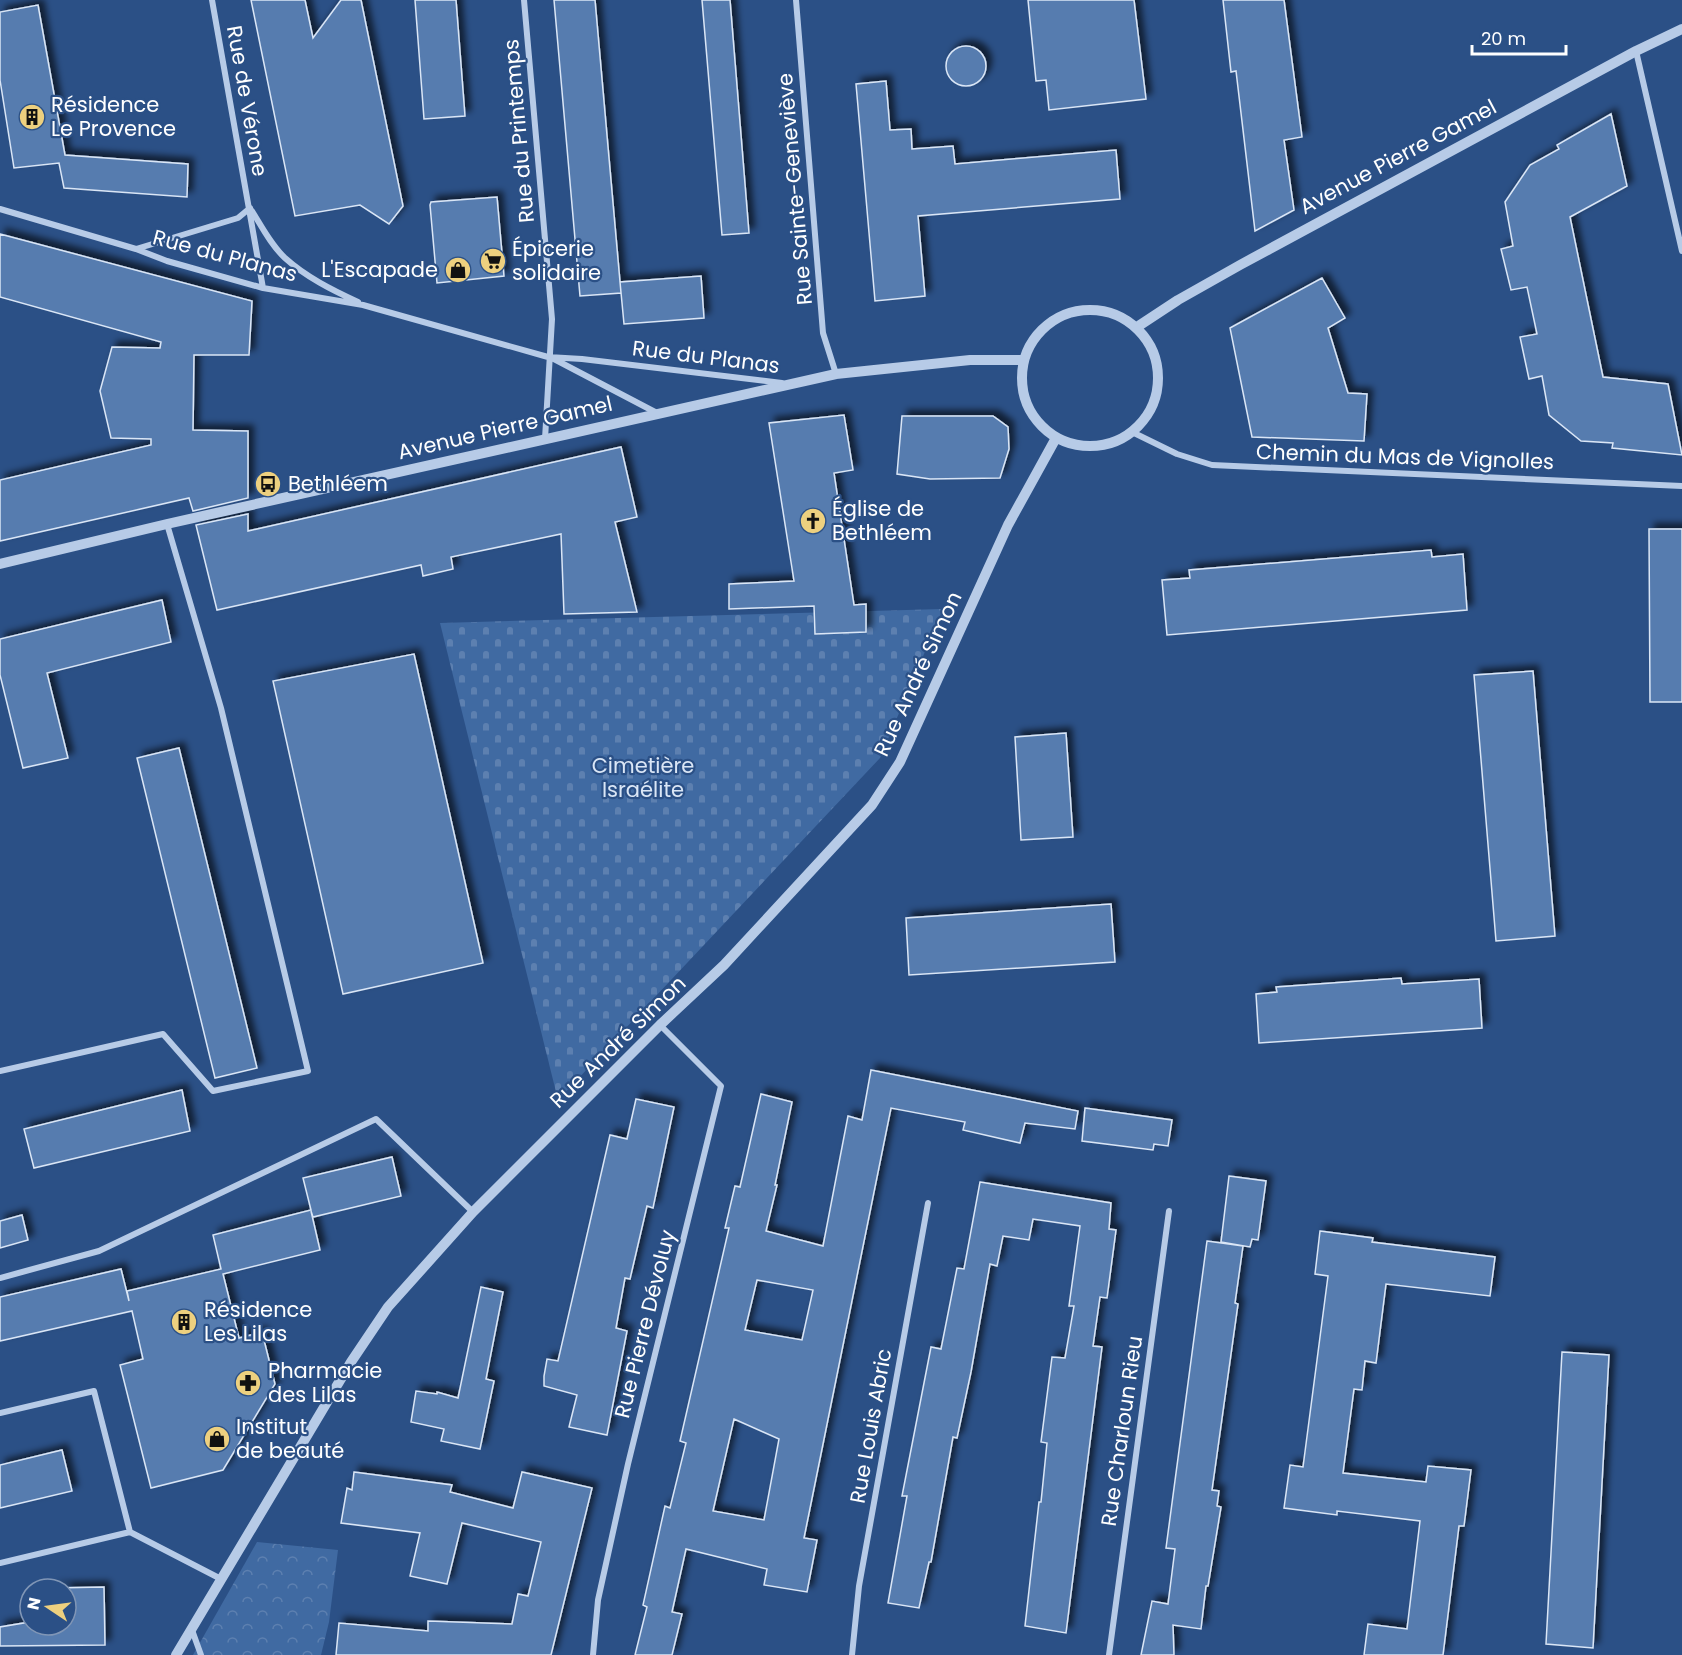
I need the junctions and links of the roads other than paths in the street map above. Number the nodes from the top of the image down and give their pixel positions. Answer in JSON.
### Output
{"nodes":[{"id":1,"x":212,"y":0,"type":"edge"},
{"id":2,"x":524,"y":0,"type":"edge"},
{"id":3,"x":796,"y":0,"type":"edge"},
{"id":4,"x":1682,"y":29,"type":"edge"},
{"id":5,"x":1636,"y":51,"type":"junction"},
{"id":6,"x":250,"y":208,"type":"junction"},
{"id":7,"x":0,"y":209,"type":"edge"},
{"id":8,"x":136,"y":249,"type":"junction"},
{"id":9,"x":1682,"y":251,"type":"edge"},
{"id":10,"x":264,"y":288,"type":"junction"},
{"id":11,"x":363,"y":305,"type":"junction"},
{"id":12,"x":1137,"y":327,"type":"junction"},
{"id":13,"x":548,"y":357,"type":"junction"},
{"id":14,"x":1023,"y":360,"type":"junction"},
{"id":15,"x":836,"y":374,"type":"junction"},
{"id":16,"x":789,"y":384,"type":"junction"},
{"id":17,"x":657,"y":413,"type":"junction"},
{"id":18,"x":1132,"y":432,"type":"junction"},
{"id":19,"x":1056,"y":438,"type":"junction"},
{"id":20,"x":544,"y":439,"type":"junction"},
{"id":21,"x":1682,"y":486,"type":"edge"},
{"id":22,"x":167,"y":524,"type":"junction"},
{"id":23,"x":0,"y":564,"type":"edge"},
{"id":24,"x":660,"y":1025,"type":"junction"},
{"id":25,"x":0,"y":1071,"type":"edge"},
{"id":26,"x":928,"y":1203,"type":"dead end"},
{"id":27,"x":1169,"y":1211,"type":"dead end"},
{"id":28,"x":473,"y":1212,"type":"junction"},
{"id":29,"x":0,"y":1278,"type":"edge"},
{"id":30,"x":0,"y":1413,"type":"edge"},
{"id":31,"x":130,"y":1532,"type":"junction"},
{"id":32,"x":0,"y":1563,"type":"edge"},
{"id":33,"x":221,"y":1579,"type":"junction"},
{"id":34,"x":191,"y":1629,"type":"junction"},
{"id":35,"x":176,"y":1655,"type":"edge"},
{"id":36,"x":201,"y":1655,"type":"edge"},
{"id":37,"x":593,"y":1655,"type":"edge"},
{"id":38,"x":852,"y":1655,"type":"edge"},
{"id":39,"x":1109,"y":1655,"type":"edge"}],
"edges":[{"from":1,"to":6,"type":"street","name":"Rue de Vérone"},
{"from":2,"to":13,"type":"street","name":"Rue du Printemps"},
{"from":3,"to":15,"type":"street","name":"Rue Sainte-Geneviève"},
{"from":4,"to":5,"type":"street","name":"Avenue Pierre Gamel"},
{"from":5,"to":9,"type":"street"},
{"from":5,"to":12,"type":"street","name":"Avenue Pierre Gamel"},
{"from":6,"to":8,"type":"street","name":"Rue du Planas"},
{"from":6,"to":10,"type":"street","name":"Rue de Vérone"},
{"from":6,"to":11,"type":"street","name":"Rue de Vérone"},
{"from":7,"to":8,"type":"street","name":"Rue du Planas"},
{"from":8,"to":10,"type":"street","name":"Rue du Planas"},
{"from":10,"to":11,"type":"street","name":"Rue du Planas"},
{"from":11,"to":13,"type":"street","name":"Rue du Planas"},
{"from":12,"to":14,"type":"street"},
{"from":12,"to":18,"type":"street"},
{"from":13,"to":16,"type":"street","name":"Rue du Planas"},
{"from":13,"to":17,"type":"street","name":"Rue du Planas"},
{"from":13,"to":20,"type":"street","name":"Rue du Printemps"},
{"from":14,"to":15,"type":"street","name":"Avenue Pierre Gamel"},
{"from":14,"to":19,"type":"street"},
{"from":15,"to":16,"type":"street","name":"Avenue Pierre Gamel"},
{"from":16,"to":17,"type":"street","name":"Avenue Pierre Gamel"},
{"from":17,"to":20,"type":"street","name":"Avenue Pierre Gamel"},
{"from":18,"to":19,"type":"street"},
{"from":18,"to":21,"type":"street","name":"Chemin du Mas de Vignolles"},
{"from":19,"to":24,"type":"street","name":"Rue André Simon"},
{"from":20,"to":22,"type":"street","name":"Avenue Pierre Gamel"},
{"from":22,"to":23,"type":"street","name":"Avenue Pierre Gamel"},
{"from":22,"to":25,"type":"street"},
{"from":24,"to":28,"type":"street","name":"Rue André Simon"},
{"from":24,"to":37,"type":"street","name":"Rue Pierre Dévoluy"},
{"from":26,"to":38,"type":"street","name":"Rue Louis Abric"},
{"from":27,"to":39,"type":"street","name":"Rue Charloun Rieu"},
{"from":28,"to":29,"type":"street"},
{"from":28,"to":33,"type":"street","name":"Rue André Simon"},
{"from":30,"to":31,"type":"street"},
{"from":31,"to":32,"type":"street"},
{"from":31,"to":33,"type":"street"},
{"from":33,"to":34,"type":"street","name":"Rue André Simon"},
{"from":34,"to":35,"type":"street","name":"Rue André Simon"},
{"from":34,"to":36,"type":"street"}]}
